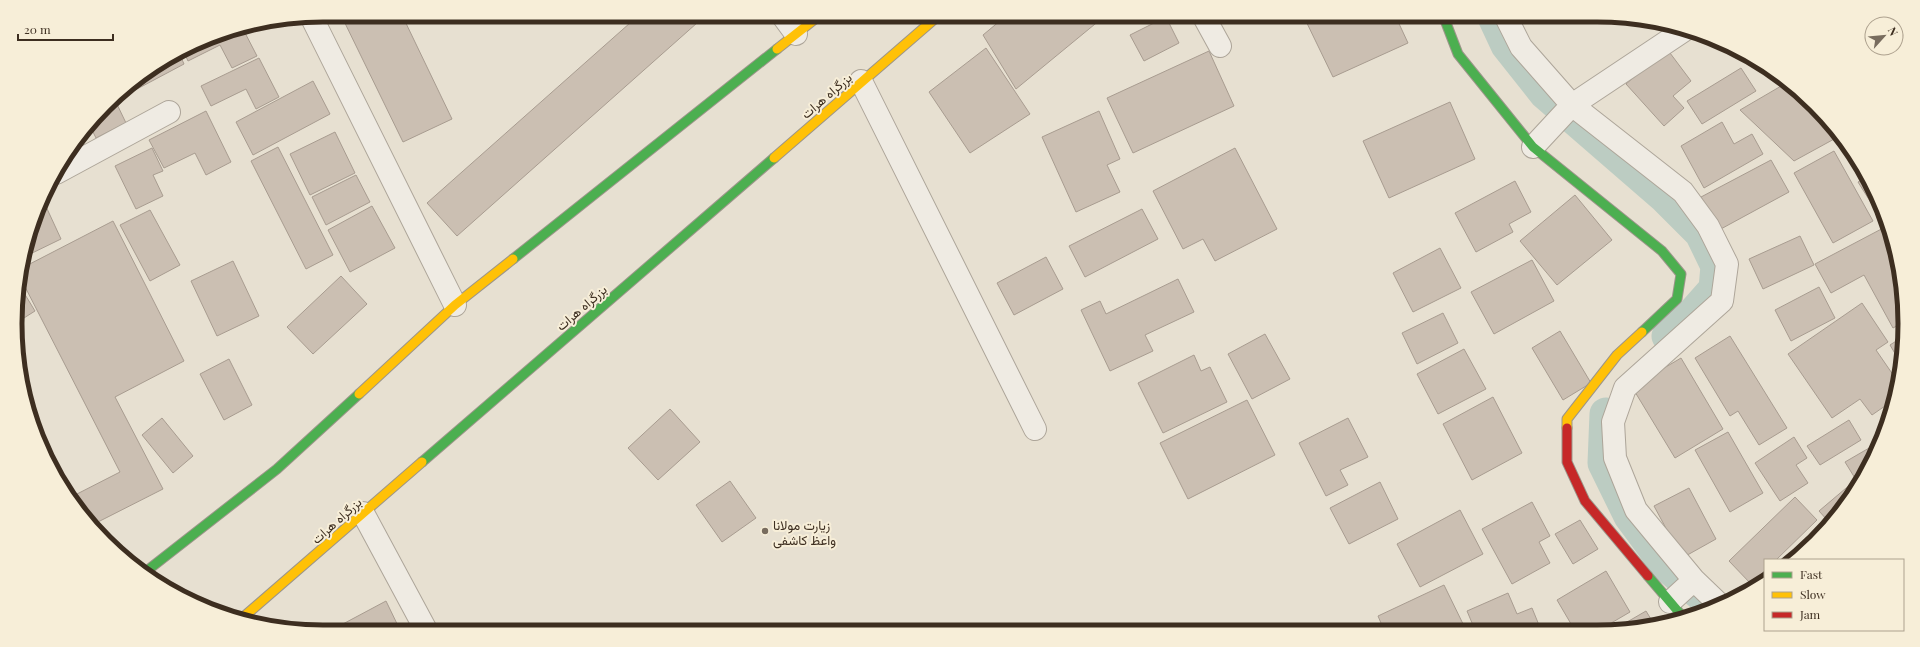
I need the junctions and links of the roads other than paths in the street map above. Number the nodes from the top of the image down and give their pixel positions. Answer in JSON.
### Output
{"nodes":[{"id":1,"x":787,"y":22,"type":"edge"},
{"id":2,"x":811,"y":22,"type":"edge"},
{"id":3,"x":931,"y":22,"type":"edge"},
{"id":4,"x":1207,"y":22,"type":"edge"},
{"id":5,"x":1446,"y":22,"type":"edge"},
{"id":6,"x":1508,"y":22,"type":"edge"},
{"id":7,"x":313,"y":23,"type":"edge"},
{"id":8,"x":1679,"y":33,"type":"edge"},
{"id":9,"x":796,"y":34,"type":"junction"},
{"id":10,"x":1220,"y":46,"type":"dead end"},
{"id":11,"x":861,"y":81,"type":"junction"},
{"id":12,"x":1572,"y":105,"type":"junction"},
{"id":13,"x":168,"y":112,"type":"dead end"},
{"id":14,"x":1533,"y":148,"type":"junction"},
{"id":15,"x":65,"y":168,"type":"edge"},
{"id":16,"x":455,"y":305,"type":"junction"},
{"id":17,"x":1034,"y":429,"type":"dead end"},
{"id":18,"x":363,"y":513,"type":"junction"},
{"id":19,"x":150,"y":570,"type":"edge"},
{"id":20,"x":1694,"y":580,"type":"junction"},
{"id":21,"x":1715,"y":601,"type":"edge"},
{"id":22,"x":1676,"y":609,"type":"edge"},
{"id":23,"x":246,"y":615,"type":"edge"},
{"id":24,"x":423,"y":625,"type":"edge"}],
"edges":[{"from":1,"to":9,"type":"street"},
{"from":2,"to":9,"type":"main road"},
{"from":3,"to":11,"type":"main road","name":"بزرگراه هرات"},
{"from":4,"to":10,"type":"street"},
{"from":5,"to":14,"type":"main road"},
{"from":6,"to":12,"type":"street"},
{"from":7,"to":16,"type":"street"},
{"from":8,"to":12,"type":"street"},
{"from":9,"to":16,"type":"main road"},
{"from":11,"to":17,"type":"street"},
{"from":11,"to":18,"type":"main road","name":"بزرگراه هرات"},
{"from":12,"to":14,"type":"street"},
{"from":12,"to":20,"type":"street"},
{"from":13,"to":15,"type":"street"},
{"from":14,"to":22,"type":"main road"},
{"from":16,"to":19,"type":"main road"},
{"from":18,"to":23,"type":"main road","name":"بزرگراه هرات"},
{"from":18,"to":24,"type":"street"},
{"from":20,"to":21,"type":"street"},
{"from":20,"to":22,"type":"street"}]}
